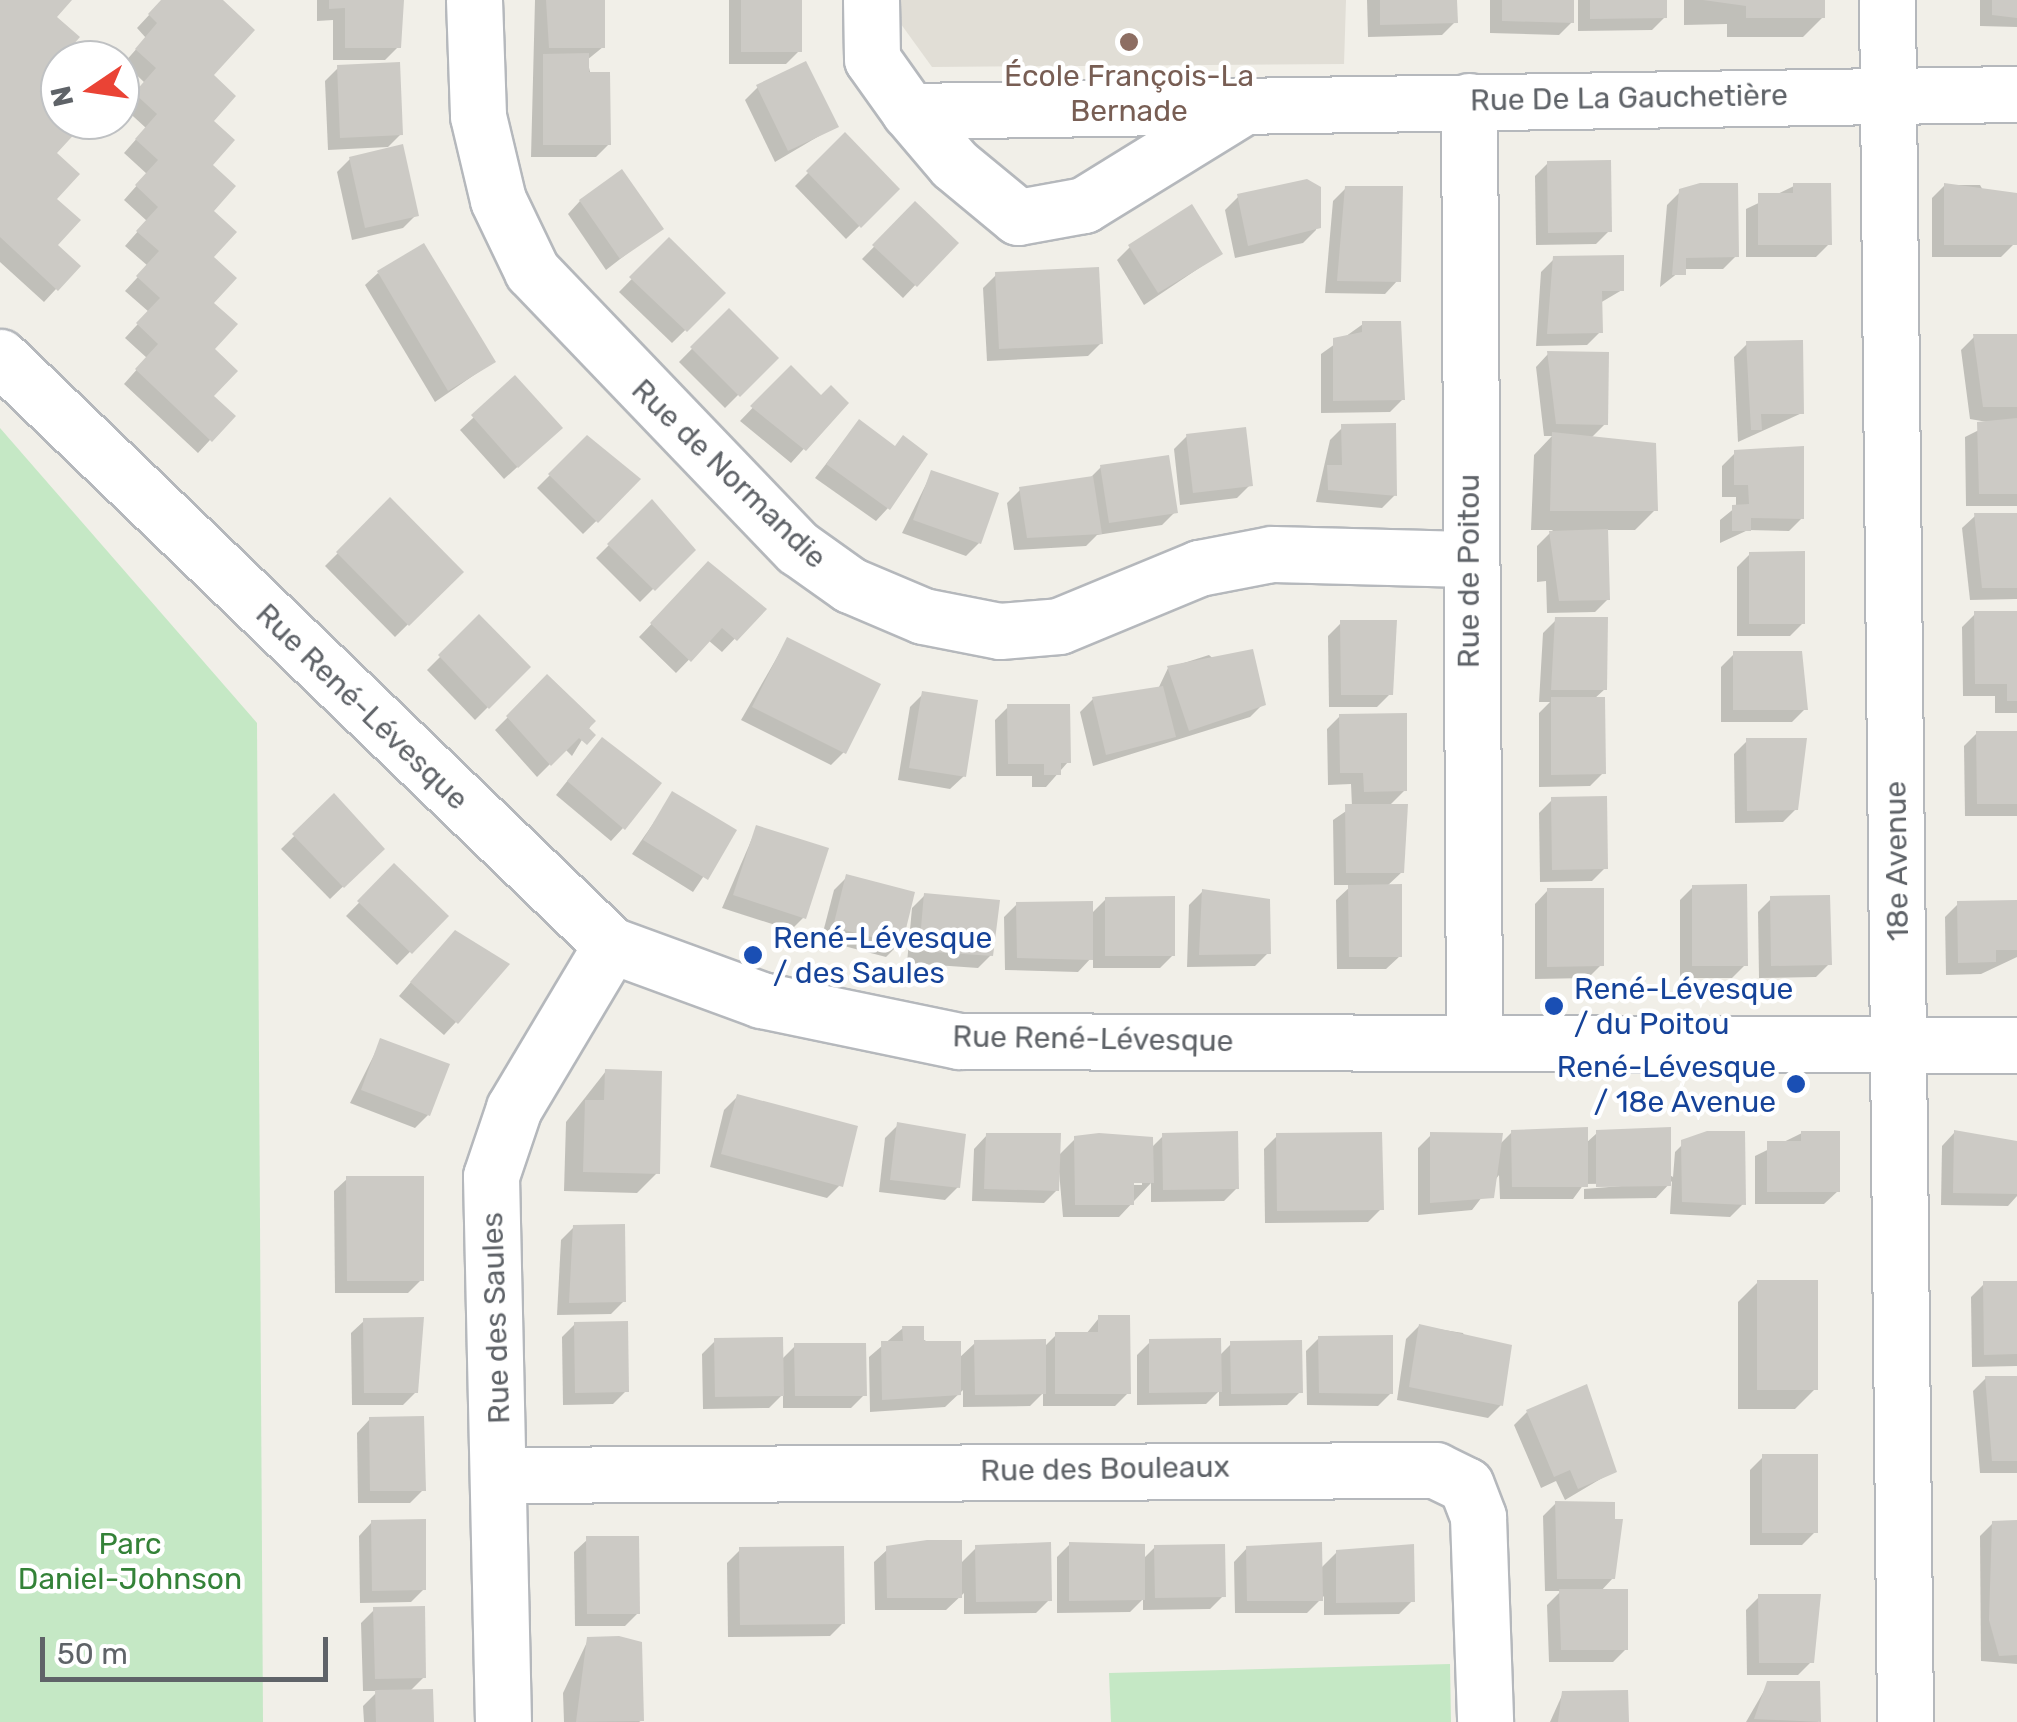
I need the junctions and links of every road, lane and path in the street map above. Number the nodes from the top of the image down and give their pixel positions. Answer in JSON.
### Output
{"nodes":[{"id":1,"x":474,"y":0,"type":"edge"},
{"id":2,"x":871,"y":0,"type":"edge"},
{"id":3,"x":1887,"y":0,"type":"edge"},
{"id":4,"x":1888,"y":94,"type":"junction"},
{"id":5,"x":2017,"y":94,"type":"edge"},
{"id":6,"x":1469,"y":101,"type":"junction"},
{"id":7,"x":1241,"y":108,"type":"junction"},
{"id":8,"x":909,"y":111,"type":"junction"},
{"id":9,"x":0,"y":357,"type":"edge"},
{"id":10,"x":1468,"y":559,"type":"junction"},
{"id":11,"x":611,"y":945,"type":"junction"},
{"id":12,"x":1474,"y":1040,"type":"junction"},
{"id":13,"x":1899,"y":1044,"type":"junction"},
{"id":14,"x":2017,"y":1045,"type":"edge"},
{"id":15,"x":501,"y":1475,"type":"junction"},
{"id":16,"x":503,"y":1722,"type":"edge"},
{"id":17,"x":1484,"y":1722,"type":"edge"},
{"id":18,"x":1905,"y":1722,"type":"edge"}],
"edges":[{"from":1,"to":10,"type":"street","name":"Rue de Normandie"},
{"from":2,"to":8,"type":"street"},
{"from":3,"to":4,"type":"street","name":"18e Avenue"},
{"from":4,"to":5,"type":"street","name":"Rue De La Gauchetière"},
{"from":4,"to":6,"type":"street","name":"Rue De La Gauchetière"},
{"from":4,"to":13,"type":"street","name":"18e Avenue"},
{"from":6,"to":7,"type":"street","name":"Rue De La Gauchetière"},
{"from":6,"to":10,"type":"street","name":"Rue de Poitou"},
{"from":7,"to":8,"type":"street","name":"Rue De La Gauchetière"},
{"from":7,"to":8,"type":"street","name":"Rue De La Gauchetière"},
{"from":9,"to":11,"type":"street","name":"Rue René-Lévesque"},
{"from":10,"to":12,"type":"street","name":"Rue de Poitou"},
{"from":11,"to":12,"type":"street","name":"Rue René-Lévesque"},
{"from":11,"to":15,"type":"street","name":"Rue des Saules"},
{"from":12,"to":13,"type":"street","name":"Rue René-Lévesque"},
{"from":13,"to":14,"type":"street","name":"Rue René-Lévesque"},
{"from":13,"to":18,"type":"street","name":"18e Avenue"},
{"from":15,"to":16,"type":"street","name":"Rue des Saules"},
{"from":15,"to":17,"type":"street","name":"Rue des Bouleaux"}]}
